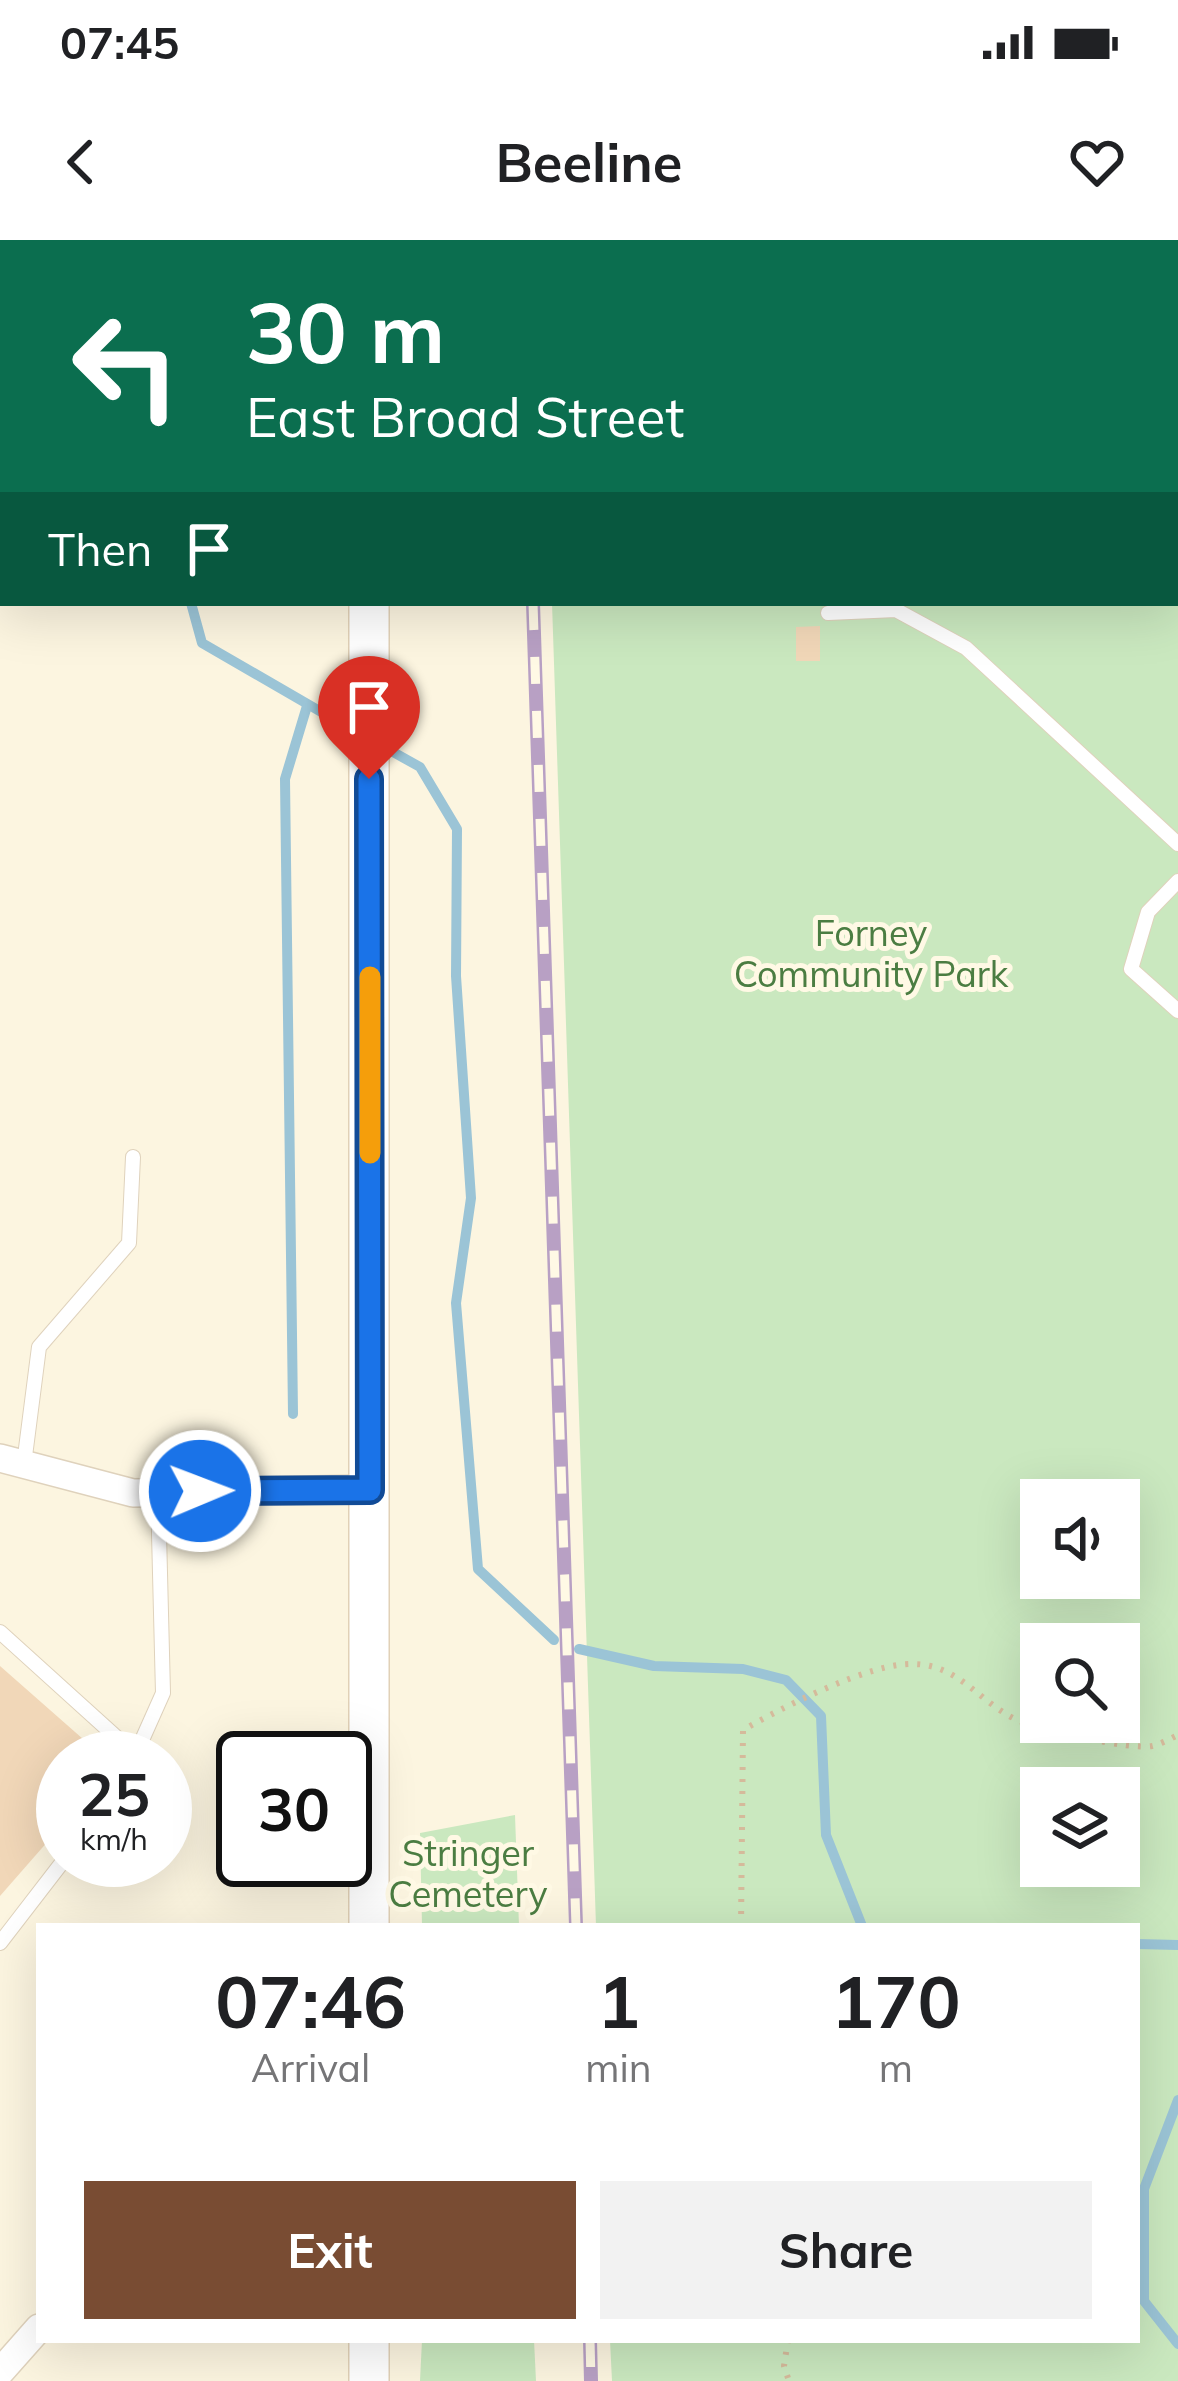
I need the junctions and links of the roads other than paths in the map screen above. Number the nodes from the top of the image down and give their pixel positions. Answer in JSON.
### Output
{"nodes":[{"id":1,"x":368,"y":606,"type":"edge"},
{"id":2,"x":828,"y":613,"type":"dead end"},
{"id":3,"x":1178,"y":844,"type":"edge"},
{"id":4,"x":1178,"y":881,"type":"edge"},
{"id":5,"x":1178,"y":1012,"type":"edge"},
{"id":6,"x":133,"y":1157,"type":"dead end"},
{"id":7,"x":12,"y":1461,"type":"edge"},
{"id":8,"x":370,"y":1490,"type":"junction"},
{"id":9,"x":158,"y":1492,"type":"junction"},
{"id":10,"x":0,"y":1633,"type":"edge"},
{"id":11,"x":108,"y":1731,"type":"edge"},
{"id":12,"x":146,"y":1731,"type":"edge"},
{"id":13,"x":43,"y":1887,"type":"edge"},
{"id":14,"x":369,"y":1923,"type":"edge"},
{"id":15,"x":0,"y":1943,"type":"edge"},
{"id":16,"x":36,"y":2331,"type":"edge"},
{"id":17,"x":369,"y":2343,"type":"edge"},
{"id":18,"x":0,"y":2372,"type":"edge"},
{"id":19,"x":369,"y":2381,"type":"edge"}],
"edges":[{"from":1,"to":8,"type":"main road"},
{"from":2,"to":3,"type":"lane"},
{"from":4,"to":5,"type":"lane"},
{"from":6,"to":7,"type":"lane"},
{"from":7,"to":9,"type":"street"},
{"from":8,"to":9,"type":"street"},
{"from":8,"to":14,"type":"main road"},
{"from":9,"to":12,"type":"lane"},
{"from":10,"to":11,"type":"lane"},
{"from":13,"to":15,"type":"lane"},
{"from":16,"to":18,"type":"street"},
{"from":17,"to":19,"type":"main road"}]}
